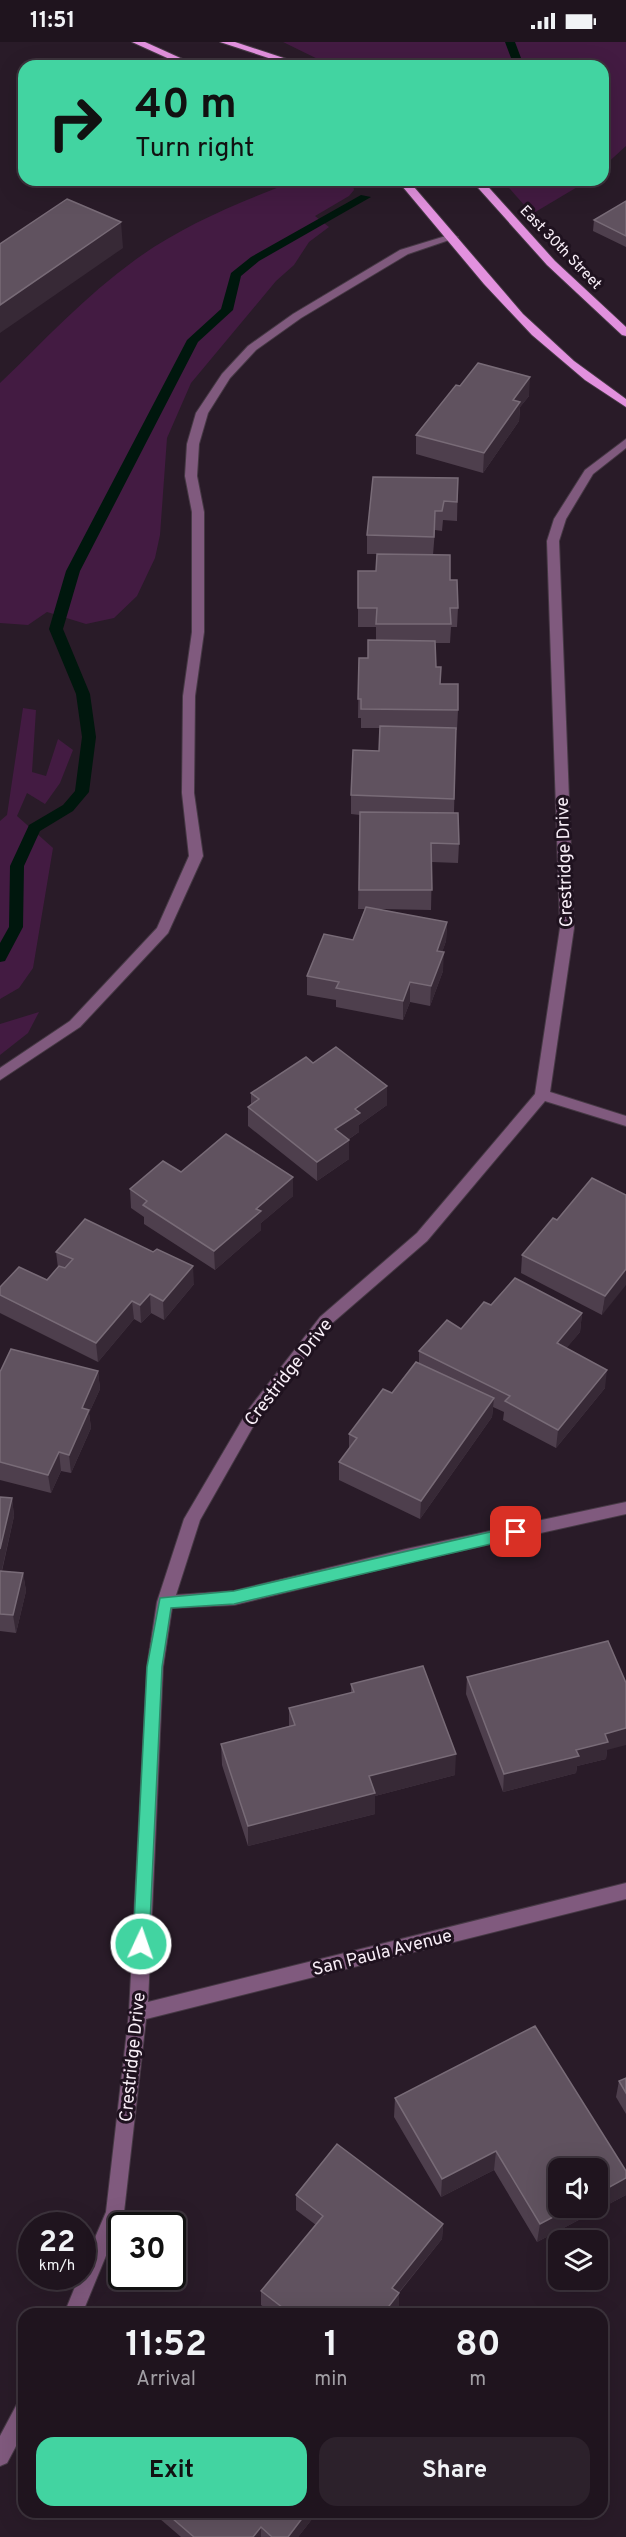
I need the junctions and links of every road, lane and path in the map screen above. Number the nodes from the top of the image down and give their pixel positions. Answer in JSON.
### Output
{"nodes":[{"id":1,"x":137,"y":42,"type":"edge"},
{"id":2,"x":225,"y":42,"type":"edge"},
{"id":3,"x":259,"y":42,"type":"edge"},
{"id":4,"x":179,"y":60,"type":"edge"},
{"id":5,"x":284,"y":60,"type":"edge"},
{"id":6,"x":293,"y":60,"type":"edge"},
{"id":7,"x":407,"y":186,"type":"edge"},
{"id":8,"x":481,"y":186,"type":"edge"},
{"id":9,"x":453,"y":237,"type":"junction"},
{"id":10,"x":626,"y":333,"type":"edge"},
{"id":11,"x":626,"y":404,"type":"edge"},
{"id":12,"x":626,"y":442,"type":"edge"},
{"id":13,"x":0,"y":1075,"type":"edge"},
{"id":14,"x":542,"y":1095,"type":"junction"},
{"id":15,"x":626,"y":1121,"type":"edge"},
{"id":16,"x":626,"y":1509,"type":"edge"},
{"id":17,"x":165,"y":1602,"type":"junction"},
{"id":18,"x":626,"y":1891,"type":"edge"},
{"id":19,"x":138,"y":2013,"type":"junction"},
{"id":20,"x":75,"y":2308,"type":"edge"},
{"id":21,"x":18,"y":2422,"type":"edge"},
{"id":22,"x":0,"y":2456,"type":"edge"}],
"edges":[{"from":1,"to":4,"type":"main road"},
{"from":2,"to":5,"type":"main road"},
{"from":3,"to":6,"type":"main road"},
{"from":7,"to":9,"type":"main road"},
{"from":8,"to":10,"type":"main road","name":"East 30th Street"},
{"from":9,"to":11,"type":"main road"},
{"from":9,"to":13,"type":"street"},
{"from":12,"to":14,"type":"street","name":"Crestridge Drive"},
{"from":14,"to":15,"type":"street"},
{"from":14,"to":17,"type":"street","name":"Crestridge Drive"},
{"from":16,"to":17,"type":"street"},
{"from":17,"to":19,"type":"street","name":"Crestridge Drive"},
{"from":18,"to":19,"type":"street","name":"San Paula Avenue"},
{"from":19,"to":20,"type":"street","name":"Crestridge Drive"},
{"from":21,"to":22,"type":"street"}]}
